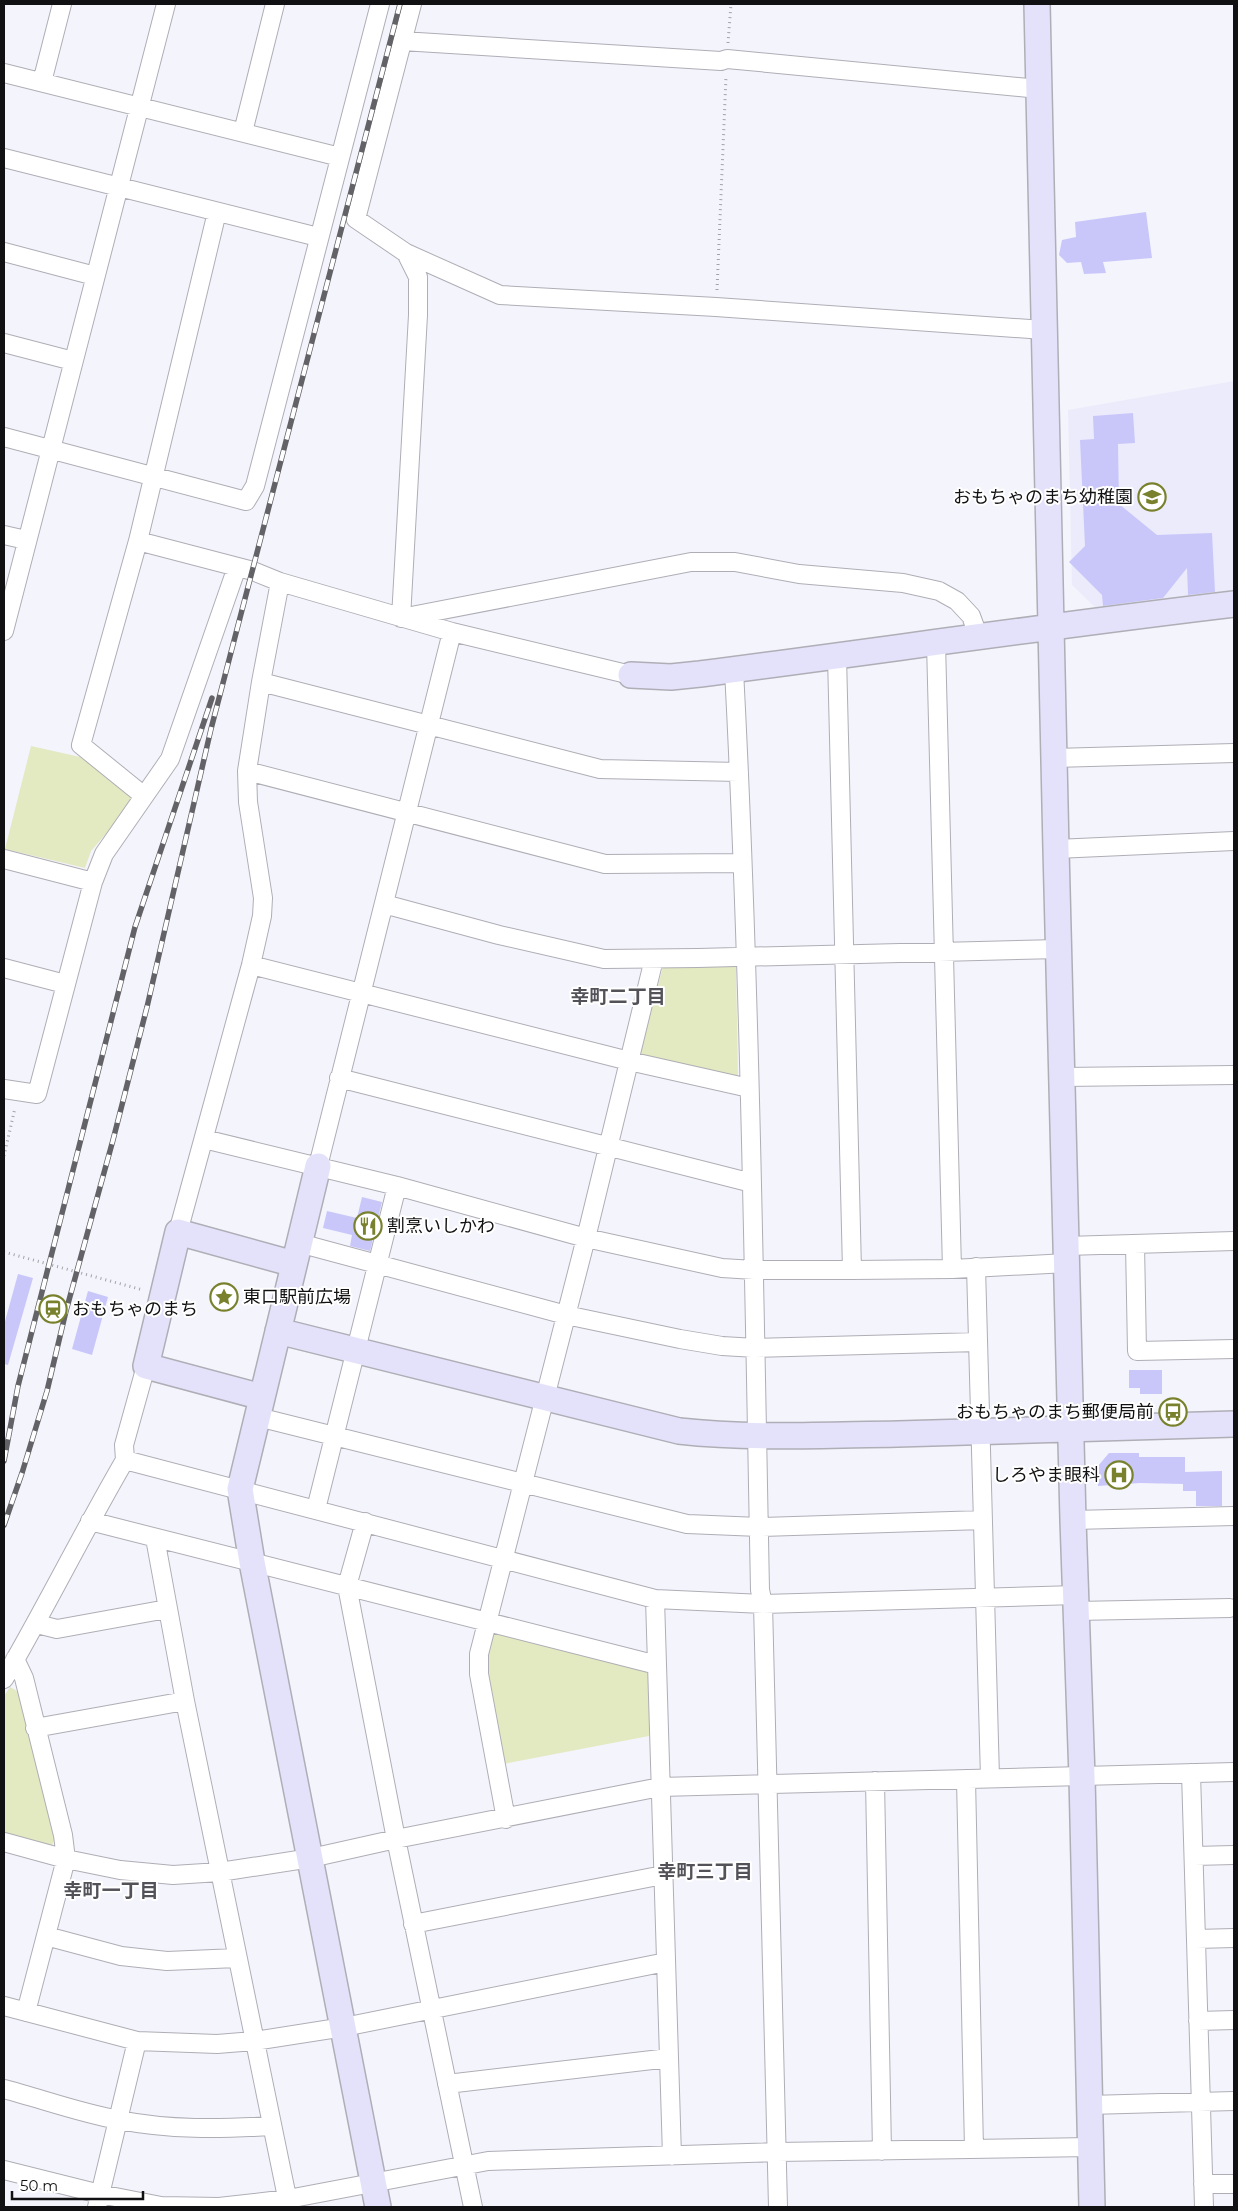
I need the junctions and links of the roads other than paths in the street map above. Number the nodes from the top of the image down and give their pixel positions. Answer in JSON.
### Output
{"nodes":[{"id":1,"x":62,"y":4,"type":"edge"},
{"id":2,"x":166,"y":4,"type":"edge"},
{"id":3,"x":275,"y":4,"type":"edge"},
{"id":4,"x":380,"y":4,"type":"edge"},
{"id":5,"x":412,"y":4,"type":"edge"},
{"id":6,"x":1037,"y":4,"type":"edge"},
{"id":7,"x":402,"y":41,"type":"junction"},
{"id":8,"x":4,"y":73,"type":"edge"},
{"id":9,"x":42,"y":82,"type":"junction"},
{"id":10,"x":1039,"y":89,"type":"junction"},
{"id":11,"x":139,"y":106,"type":"junction"},
{"id":12,"x":243,"y":132,"type":"junction"},
{"id":13,"x":340,"y":157,"type":"junction"},
{"id":14,"x":4,"y":158,"type":"edge"},
{"id":15,"x":118,"y":187,"type":"junction"},
{"id":16,"x":217,"y":212,"type":"junction"},
{"id":17,"x":318,"y":238,"type":"junction"},
{"id":18,"x":4,"y":252,"type":"edge"},
{"id":19,"x":406,"y":253,"type":"junction"},
{"id":20,"x":95,"y":276,"type":"junction"},
{"id":21,"x":1044,"y":330,"type":"junction"},
{"id":22,"x":4,"y":343,"type":"edge"},
{"id":23,"x":73,"y":362,"type":"junction"},
{"id":24,"x":4,"y":437,"type":"edge"},
{"id":25,"x":50,"y":449,"type":"junction"},
{"id":26,"x":155,"y":476,"type":"junction"},
{"id":27,"x":4,"y":535,"type":"edge"},
{"id":28,"x":26,"y":540,"type":"junction"},
{"id":29,"x":138,"y":542,"type":"junction"},
{"id":30,"x":236,"y":567,"type":"junction"},
{"id":31,"x":280,"y":582,"type":"junction"},
{"id":32,"x":1234,"y":604,"type":"edge"},
{"id":33,"x":401,"y":618,"type":"junction"},
{"id":34,"x":1052,"y":625,"type":"junction"},
{"id":35,"x":4,"y":631,"type":"edge"},
{"id":36,"x":452,"y":632,"type":"junction"},
{"id":37,"x":978,"y":636,"type":"junction"},
{"id":38,"x":936,"y":643,"type":"junction"},
{"id":39,"x":837,"y":656,"type":"junction"},
{"id":40,"x":734,"y":670,"type":"junction"},
{"id":41,"x":631,"y":675,"type":"joint"},
{"id":42,"x":261,"y":682,"type":"junction"},
{"id":43,"x":429,"y":724,"type":"junction"},
{"id":44,"x":1234,"y":753,"type":"edge"},
{"id":45,"x":1054,"y":758,"type":"junction"},
{"id":46,"x":247,"y":770,"type":"junction"},
{"id":47,"x":739,"y":772,"type":"junction"},
{"id":48,"x":144,"y":796,"type":"junction"},
{"id":49,"x":407,"y":812,"type":"junction"},
{"id":50,"x":1234,"y":841,"type":"edge"},
{"id":51,"x":1056,"y":849,"type":"junction"},
{"id":52,"x":4,"y":859,"type":"edge"},
{"id":53,"x":741,"y":863,"type":"junction"},
{"id":54,"x":94,"y":882,"type":"junction"},
{"id":55,"x":384,"y":904,"type":"junction"},
{"id":56,"x":1059,"y":948,"type":"junction"},
{"id":57,"x":943,"y":951,"type":"junction"},
{"id":58,"x":846,"y":953,"type":"junction"},
{"id":59,"x":744,"y":956,"type":"junction"},
{"id":60,"x":654,"y":959,"type":"junction"},
{"id":61,"x":251,"y":965,"type":"junction"},
{"id":62,"x":4,"y":968,"type":"edge"},
{"id":63,"x":65,"y":984,"type":"junction"},
{"id":64,"x":361,"y":993,"type":"junction"},
{"id":65,"x":629,"y":1061,"type":"junction"},
{"id":66,"x":1234,"y":1075,"type":"edge"},
{"id":67,"x":339,"y":1078,"type":"junction"},
{"id":68,"x":1062,"y":1078,"type":"junction"},
{"id":69,"x":749,"y":1088,"type":"junction"},
{"id":70,"x":11,"y":1091,"type":"edge"},
{"id":71,"x":204,"y":1139,"type":"junction"},
{"id":72,"x":608,"y":1147,"type":"junction"},
{"id":73,"x":318,"y":1166,"type":"junction"},
{"id":74,"x":752,"y":1183,"type":"junction"},
{"id":75,"x":397,"y":1186,"type":"junction"},
{"id":76,"x":178,"y":1232,"type":"junction"},
{"id":77,"x":586,"y":1238,"type":"junction"},
{"id":78,"x":1234,"y":1241,"type":"edge"},
{"id":79,"x":1135,"y":1244,"type":"junction"},
{"id":80,"x":297,"y":1253,"type":"junction"},
{"id":81,"x":1066,"y":1254,"type":"junction"},
{"id":82,"x":377,"y":1264,"type":"junction"},
{"id":83,"x":976,"y":1267,"type":"junction"},
{"id":84,"x":952,"y":1269,"type":"junction"},
{"id":85,"x":754,"y":1270,"type":"junction"},
{"id":86,"x":852,"y":1270,"type":"junction"},
{"id":87,"x":566,"y":1315,"type":"junction"},
{"id":88,"x":278,"y":1331,"type":"junction"},
{"id":89,"x":978,"y":1342,"type":"junction"},
{"id":90,"x":756,"y":1348,"type":"junction"},
{"id":91,"x":1234,"y":1349,"type":"edge"},
{"id":92,"x":356,"y":1350,"type":"junction"},
{"id":93,"x":146,"y":1366,"type":"junction"},
{"id":94,"x":545,"y":1396,"type":"junction"},
{"id":95,"x":260,"y":1407,"type":"junction"},
{"id":96,"x":1234,"y":1424,"type":"edge"},
{"id":97,"x":1071,"y":1429,"type":"junction"},
{"id":98,"x":981,"y":1432,"type":"junction"},
{"id":99,"x":335,"y":1436,"type":"junction"},
{"id":100,"x":757,"y":1437,"type":"junction"},
{"id":101,"x":125,"y":1460,"type":"junction"},
{"id":102,"x":523,"y":1483,"type":"junction"},
{"id":103,"x":240,"y":1489,"type":"junction"},
{"id":104,"x":316,"y":1509,"type":"junction"},
{"id":105,"x":1234,"y":1516,"type":"edge"},
{"id":106,"x":983,"y":1520,"type":"junction"},
{"id":107,"x":1073,"y":1520,"type":"junction"},
{"id":108,"x":90,"y":1521,"type":"junction"},
{"id":109,"x":365,"y":1522,"type":"junction"},
{"id":110,"x":759,"y":1527,"type":"junction"},
{"id":111,"x":155,"y":1538,"type":"junction"},
{"id":112,"x":503,"y":1560,"type":"junction"},
{"id":113,"x":252,"y":1562,"type":"junction"},
{"id":114,"x":347,"y":1586,"type":"junction"},
{"id":115,"x":985,"y":1596,"type":"junction"},
{"id":116,"x":655,"y":1599,"type":"junction"},
{"id":117,"x":1076,"y":1603,"type":"junction"},
{"id":118,"x":764,"y":1604,"type":"junction"},
{"id":119,"x":1230,"y":1608,"type":"dead end"},
{"id":120,"x":168,"y":1609,"type":"junction"},
{"id":121,"x":488,"y":1622,"type":"junction"},
{"id":122,"x":37,"y":1624,"type":"junction"},
{"id":123,"x":16,"y":1659,"type":"junction"},
{"id":124,"x":657,"y":1665,"type":"junction"},
{"id":125,"x":4,"y":1679,"type":"edge"},
{"id":126,"x":185,"y":1701,"type":"junction"},
{"id":127,"x":34,"y":1728,"type":"junction"},
{"id":128,"x":1234,"y":1772,"type":"edge"},
{"id":129,"x":1191,"y":1773,"type":"junction"},
{"id":130,"x":1082,"y":1777,"type":"junction"},
{"id":131,"x":990,"y":1778,"type":"junction"},
{"id":132,"x":966,"y":1779,"type":"junction"},
{"id":133,"x":875,"y":1781,"type":"junction"},
{"id":134,"x":768,"y":1784,"type":"junction"},
{"id":135,"x":660,"y":1787,"type":"junction"},
{"id":136,"x":506,"y":1819,"type":"junction"},
{"id":137,"x":396,"y":1839,"type":"junction"},
{"id":138,"x":4,"y":1842,"type":"edge"},
{"id":139,"x":1234,"y":1855,"type":"edge"},
{"id":140,"x":1194,"y":1856,"type":"junction"},
{"id":141,"x":312,"y":1858,"type":"junction"},
{"id":142,"x":66,"y":1859,"type":"junction"},
{"id":143,"x":220,"y":1872,"type":"junction"},
{"id":144,"x":663,"y":1875,"type":"junction"},
{"id":145,"x":414,"y":1924,"type":"junction"},
{"id":146,"x":46,"y":1936,"type":"junction"},
{"id":147,"x":1234,"y":1938,"type":"edge"},
{"id":148,"x":1196,"y":1939,"type":"junction"},
{"id":149,"x":237,"y":1958,"type":"junction"},
{"id":150,"x":666,"y":1962,"type":"junction"},
{"id":151,"x":4,"y":2006,"type":"edge"},
{"id":152,"x":431,"y":2010,"type":"junction"},
{"id":153,"x":26,"y":2012,"type":"junction"},
{"id":154,"x":1234,"y":2020,"type":"edge"},
{"id":155,"x":1198,"y":2021,"type":"junction"},
{"id":156,"x":344,"y":2027,"type":"junction"},
{"id":157,"x":137,"y":2041,"type":"junction"},
{"id":158,"x":254,"y":2041,"type":"junction"},
{"id":159,"x":669,"y":2058,"type":"junction"},
{"id":160,"x":447,"y":2084,"type":"junction"},
{"id":161,"x":4,"y":2089,"type":"edge"},
{"id":162,"x":1234,"y":2101,"type":"edge"},
{"id":163,"x":1201,"y":2102,"type":"junction"},
{"id":164,"x":1089,"y":2105,"type":"junction"},
{"id":165,"x":117,"y":2120,"type":"junction"},
{"id":166,"x":271,"y":2126,"type":"junction"},
{"id":167,"x":1090,"y":2147,"type":"junction"},
{"id":168,"x":974,"y":2149,"type":"junction"},
{"id":169,"x":882,"y":2151,"type":"junction"},
{"id":170,"x":777,"y":2152,"type":"junction"},
{"id":171,"x":672,"y":2156,"type":"junction"},
{"id":172,"x":464,"y":2164,"type":"junction"},
{"id":173,"x":4,"y":2170,"type":"edge"},
{"id":174,"x":373,"y":2183,"type":"junction"},
{"id":175,"x":1203,"y":2184,"type":"junction"},
{"id":176,"x":1234,"y":2184,"type":"edge"},
{"id":177,"x":98,"y":2201,"type":"edge"},
{"id":178,"x":288,"y":2203,"type":"edge"},
{"id":179,"x":378,"y":2207,"type":"edge"},
{"id":180,"x":473,"y":2207,"type":"edge"},
{"id":181,"x":778,"y":2207,"type":"edge"},
{"id":182,"x":1092,"y":2207,"type":"edge"},
{"id":183,"x":1204,"y":2207,"type":"edge"}],
"edges":[{"from":1,"to":9,"type":"street"},
{"from":2,"to":11,"type":"street"},
{"from":3,"to":12,"type":"street"},
{"from":4,"to":13,"type":"street"},
{"from":5,"to":7,"type":"street"},
{"from":6,"to":10,"type":"street"},
{"from":7,"to":10,"type":"street"},
{"from":7,"to":19,"type":"street"},
{"from":8,"to":9,"type":"street"},
{"from":9,"to":11,"type":"street"},
{"from":10,"to":21,"type":"street"},
{"from":11,"to":12,"type":"street"},
{"from":11,"to":15,"type":"street"},
{"from":12,"to":13,"type":"street"},
{"from":13,"to":17,"type":"street"},
{"from":14,"to":15,"type":"street"},
{"from":15,"to":16,"type":"street"},
{"from":15,"to":20,"type":"street"},
{"from":16,"to":17,"type":"street"},
{"from":16,"to":26,"type":"street"},
{"from":17,"to":26,"type":"street"},
{"from":18,"to":20,"type":"street"},
{"from":19,"to":21,"type":"street"},
{"from":19,"to":33,"type":"street"},
{"from":20,"to":23,"type":"street"},
{"from":21,"to":34,"type":"street"},
{"from":22,"to":23,"type":"street"},
{"from":23,"to":25,"type":"street"},
{"from":24,"to":25,"type":"street"},
{"from":25,"to":26,"type":"street"},
{"from":25,"to":28,"type":"street"},
{"from":26,"to":29,"type":"street"},
{"from":27,"to":28,"type":"street"},
{"from":28,"to":35,"type":"street"},
{"from":29,"to":30,"type":"street"},
{"from":29,"to":48,"type":"street"},
{"from":30,"to":31,"type":"street"},
{"from":30,"to":48,"type":"street"},
{"from":31,"to":33,"type":"street"},
{"from":31,"to":42,"type":"street"},
{"from":32,"to":34,"type":"street"},
{"from":33,"to":36,"type":"street"},
{"from":33,"to":37,"type":"street"},
{"from":34,"to":37,"type":"street"},
{"from":34,"to":45,"type":"street"},
{"from":36,"to":41,"type":"street"},
{"from":36,"to":43,"type":"street"},
{"from":37,"to":38,"type":"street"},
{"from":38,"to":39,"type":"street"},
{"from":38,"to":57,"type":"street"},
{"from":39,"to":40,"type":"street"},
{"from":39,"to":58,"type":"street"},
{"from":40,"to":41,"type":"street"},
{"from":40,"to":47,"type":"street"},
{"from":42,"to":43,"type":"street"},
{"from":42,"to":46,"type":"street"},
{"from":43,"to":47,"type":"street"},
{"from":43,"to":49,"type":"street"},
{"from":44,"to":45,"type":"street"},
{"from":45,"to":51,"type":"street"},
{"from":46,"to":49,"type":"street"},
{"from":46,"to":61,"type":"street"},
{"from":47,"to":53,"type":"street"},
{"from":48,"to":54,"type":"street"},
{"from":49,"to":53,"type":"street"},
{"from":49,"to":55,"type":"street"},
{"from":50,"to":51,"type":"street"},
{"from":51,"to":56,"type":"street"},
{"from":52,"to":54,"type":"street"},
{"from":53,"to":59,"type":"street"},
{"from":54,"to":63,"type":"street"},
{"from":55,"to":60,"type":"street"},
{"from":55,"to":64,"type":"street"},
{"from":56,"to":57,"type":"street"},
{"from":56,"to":68,"type":"street"},
{"from":57,"to":58,"type":"street"},
{"from":57,"to":84,"type":"street"},
{"from":58,"to":59,"type":"street"},
{"from":58,"to":86,"type":"street"},
{"from":59,"to":60,"type":"street"},
{"from":59,"to":69,"type":"street"},
{"from":60,"to":65,"type":"street"},
{"from":61,"to":64,"type":"street"},
{"from":61,"to":71,"type":"street"},
{"from":62,"to":63,"type":"street"},
{"from":63,"to":70,"type":"street"},
{"from":64,"to":65,"type":"street"},
{"from":64,"to":67,"type":"street"},
{"from":65,"to":69,"type":"street"},
{"from":65,"to":72,"type":"street"},
{"from":66,"to":68,"type":"street"},
{"from":67,"to":72,"type":"street"},
{"from":67,"to":73,"type":"street"},
{"from":68,"to":81,"type":"street"},
{"from":69,"to":74,"type":"street"},
{"from":71,"to":73,"type":"street"},
{"from":71,"to":76,"type":"street"},
{"from":72,"to":74,"type":"street"},
{"from":72,"to":77,"type":"street"},
{"from":73,"to":75,"type":"street"},
{"from":73,"to":80,"type":"street"},
{"from":74,"to":85,"type":"street"},
{"from":75,"to":77,"type":"street"},
{"from":75,"to":82,"type":"street"},
{"from":76,"to":80,"type":"street"},
{"from":76,"to":93,"type":"street"},
{"from":77,"to":85,"type":"street"},
{"from":77,"to":87,"type":"street"},
{"from":78,"to":79,"type":"street"},
{"from":79,"to":81,"type":"street"},
{"from":79,"to":91,"type":"street"},
{"from":80,"to":82,"type":"street"},
{"from":80,"to":88,"type":"street"},
{"from":81,"to":83,"type":"street"},
{"from":81,"to":97,"type":"street"},
{"from":82,"to":87,"type":"street"},
{"from":82,"to":92,"type":"street"},
{"from":83,"to":84,"type":"street"},
{"from":83,"to":89,"type":"street"},
{"from":84,"to":86,"type":"street"},
{"from":85,"to":86,"type":"street"},
{"from":85,"to":90,"type":"street"},
{"from":87,"to":90,"type":"street"},
{"from":87,"to":94,"type":"street"},
{"from":88,"to":92,"type":"street"},
{"from":88,"to":95,"type":"street"},
{"from":89,"to":90,"type":"street"},
{"from":89,"to":98,"type":"street"},
{"from":90,"to":100,"type":"street"},
{"from":92,"to":94,"type":"street"},
{"from":92,"to":99,"type":"street"},
{"from":93,"to":95,"type":"street"},
{"from":93,"to":101,"type":"street"},
{"from":94,"to":100,"type":"street"},
{"from":94,"to":102,"type":"street"},
{"from":95,"to":99,"type":"street"},
{"from":95,"to":103,"type":"street"},
{"from":96,"to":97,"type":"street"},
{"from":97,"to":98,"type":"street"},
{"from":97,"to":107,"type":"street"},
{"from":98,"to":100,"type":"street"},
{"from":98,"to":106,"type":"street"},
{"from":99,"to":102,"type":"street"},
{"from":99,"to":104,"type":"street"},
{"from":100,"to":110,"type":"street"},
{"from":101,"to":103,"type":"street"},
{"from":101,"to":108,"type":"street"},
{"from":102,"to":110,"type":"street"},
{"from":102,"to":112,"type":"street"},
{"from":103,"to":104,"type":"street"},
{"from":103,"to":113,"type":"street"},
{"from":104,"to":109,"type":"street"},
{"from":105,"to":107,"type":"street"},
{"from":106,"to":110,"type":"street"},
{"from":106,"to":115,"type":"street"},
{"from":107,"to":117,"type":"street"},
{"from":108,"to":111,"type":"street"},
{"from":108,"to":122,"type":"street"},
{"from":109,"to":112,"type":"street"},
{"from":109,"to":114,"type":"street"},
{"from":110,"to":118,"type":"street"},
{"from":111,"to":113,"type":"street"},
{"from":111,"to":120,"type":"street"},
{"from":112,"to":116,"type":"street"},
{"from":112,"to":121,"type":"street"},
{"from":113,"to":114,"type":"street"},
{"from":113,"to":141,"type":"street"},
{"from":114,"to":121,"type":"street"},
{"from":114,"to":137,"type":"street"},
{"from":115,"to":117,"type":"street"},
{"from":115,"to":118,"type":"street"},
{"from":115,"to":131,"type":"street"},
{"from":116,"to":118,"type":"street"},
{"from":116,"to":124,"type":"street"},
{"from":117,"to":119,"type":"street"},
{"from":117,"to":130,"type":"street"},
{"from":118,"to":134,"type":"street"},
{"from":120,"to":122,"type":"street"},
{"from":120,"to":126,"type":"street"},
{"from":121,"to":124,"type":"street"},
{"from":121,"to":136,"type":"street"},
{"from":122,"to":123,"type":"street"},
{"from":123,"to":125,"type":"street"},
{"from":123,"to":127,"type":"street"},
{"from":124,"to":135,"type":"street"},
{"from":126,"to":127,"type":"street"},
{"from":126,"to":143,"type":"street"},
{"from":127,"to":142,"type":"street"},
{"from":128,"to":129,"type":"street"},
{"from":129,"to":130,"type":"street"},
{"from":129,"to":140,"type":"street"},
{"from":130,"to":131,"type":"street"},
{"from":130,"to":164,"type":"street"},
{"from":131,"to":132,"type":"street"},
{"from":132,"to":133,"type":"street"},
{"from":132,"to":168,"type":"street"},
{"from":133,"to":134,"type":"street"},
{"from":133,"to":169,"type":"street"},
{"from":134,"to":135,"type":"street"},
{"from":134,"to":170,"type":"street"},
{"from":135,"to":136,"type":"street"},
{"from":135,"to":144,"type":"street"},
{"from":136,"to":137,"type":"street"},
{"from":137,"to":141,"type":"street"},
{"from":137,"to":145,"type":"street"},
{"from":138,"to":142,"type":"street"},
{"from":139,"to":140,"type":"street"},
{"from":140,"to":148,"type":"street"},
{"from":141,"to":143,"type":"street"},
{"from":141,"to":156,"type":"street"},
{"from":142,"to":143,"type":"street"},
{"from":142,"to":146,"type":"street"},
{"from":143,"to":149,"type":"street"},
{"from":144,"to":145,"type":"street"},
{"from":144,"to":150,"type":"street"},
{"from":145,"to":152,"type":"street"},
{"from":146,"to":149,"type":"street"},
{"from":146,"to":153,"type":"street"},
{"from":147,"to":148,"type":"street"},
{"from":148,"to":155,"type":"street"},
{"from":149,"to":158,"type":"street"},
{"from":150,"to":152,"type":"street"},
{"from":150,"to":159,"type":"street"},
{"from":151,"to":153,"type":"street"},
{"from":152,"to":156,"type":"street"},
{"from":152,"to":160,"type":"street"},
{"from":153,"to":157,"type":"street"},
{"from":154,"to":155,"type":"street"},
{"from":155,"to":163,"type":"street"},
{"from":156,"to":158,"type":"street"},
{"from":156,"to":174,"type":"street"},
{"from":157,"to":158,"type":"street"},
{"from":157,"to":165,"type":"street"},
{"from":158,"to":166,"type":"street"},
{"from":159,"to":160,"type":"street"},
{"from":159,"to":171,"type":"street"},
{"from":160,"to":172,"type":"street"},
{"from":161,"to":165,"type":"street"},
{"from":162,"to":163,"type":"street"},
{"from":163,"to":164,"type":"street"},
{"from":163,"to":175,"type":"street"},
{"from":164,"to":167,"type":"street"},
{"from":165,"to":166,"type":"street"},
{"from":165,"to":177,"type":"street"},
{"from":166,"to":178,"type":"street"},
{"from":167,"to":168,"type":"street"},
{"from":167,"to":182,"type":"street"},
{"from":168,"to":169,"type":"street"},
{"from":169,"to":170,"type":"street"},
{"from":170,"to":171,"type":"street"},
{"from":170,"to":181,"type":"street"},
{"from":171,"to":172,"type":"street"},
{"from":172,"to":174,"type":"street"},
{"from":172,"to":180,"type":"street"},
{"from":173,"to":177,"type":"street"},
{"from":174,"to":178,"type":"street"},
{"from":174,"to":179,"type":"street"},
{"from":175,"to":176,"type":"street"},
{"from":175,"to":183,"type":"street"},
{"from":177,"to":178,"type":"street"}]}
